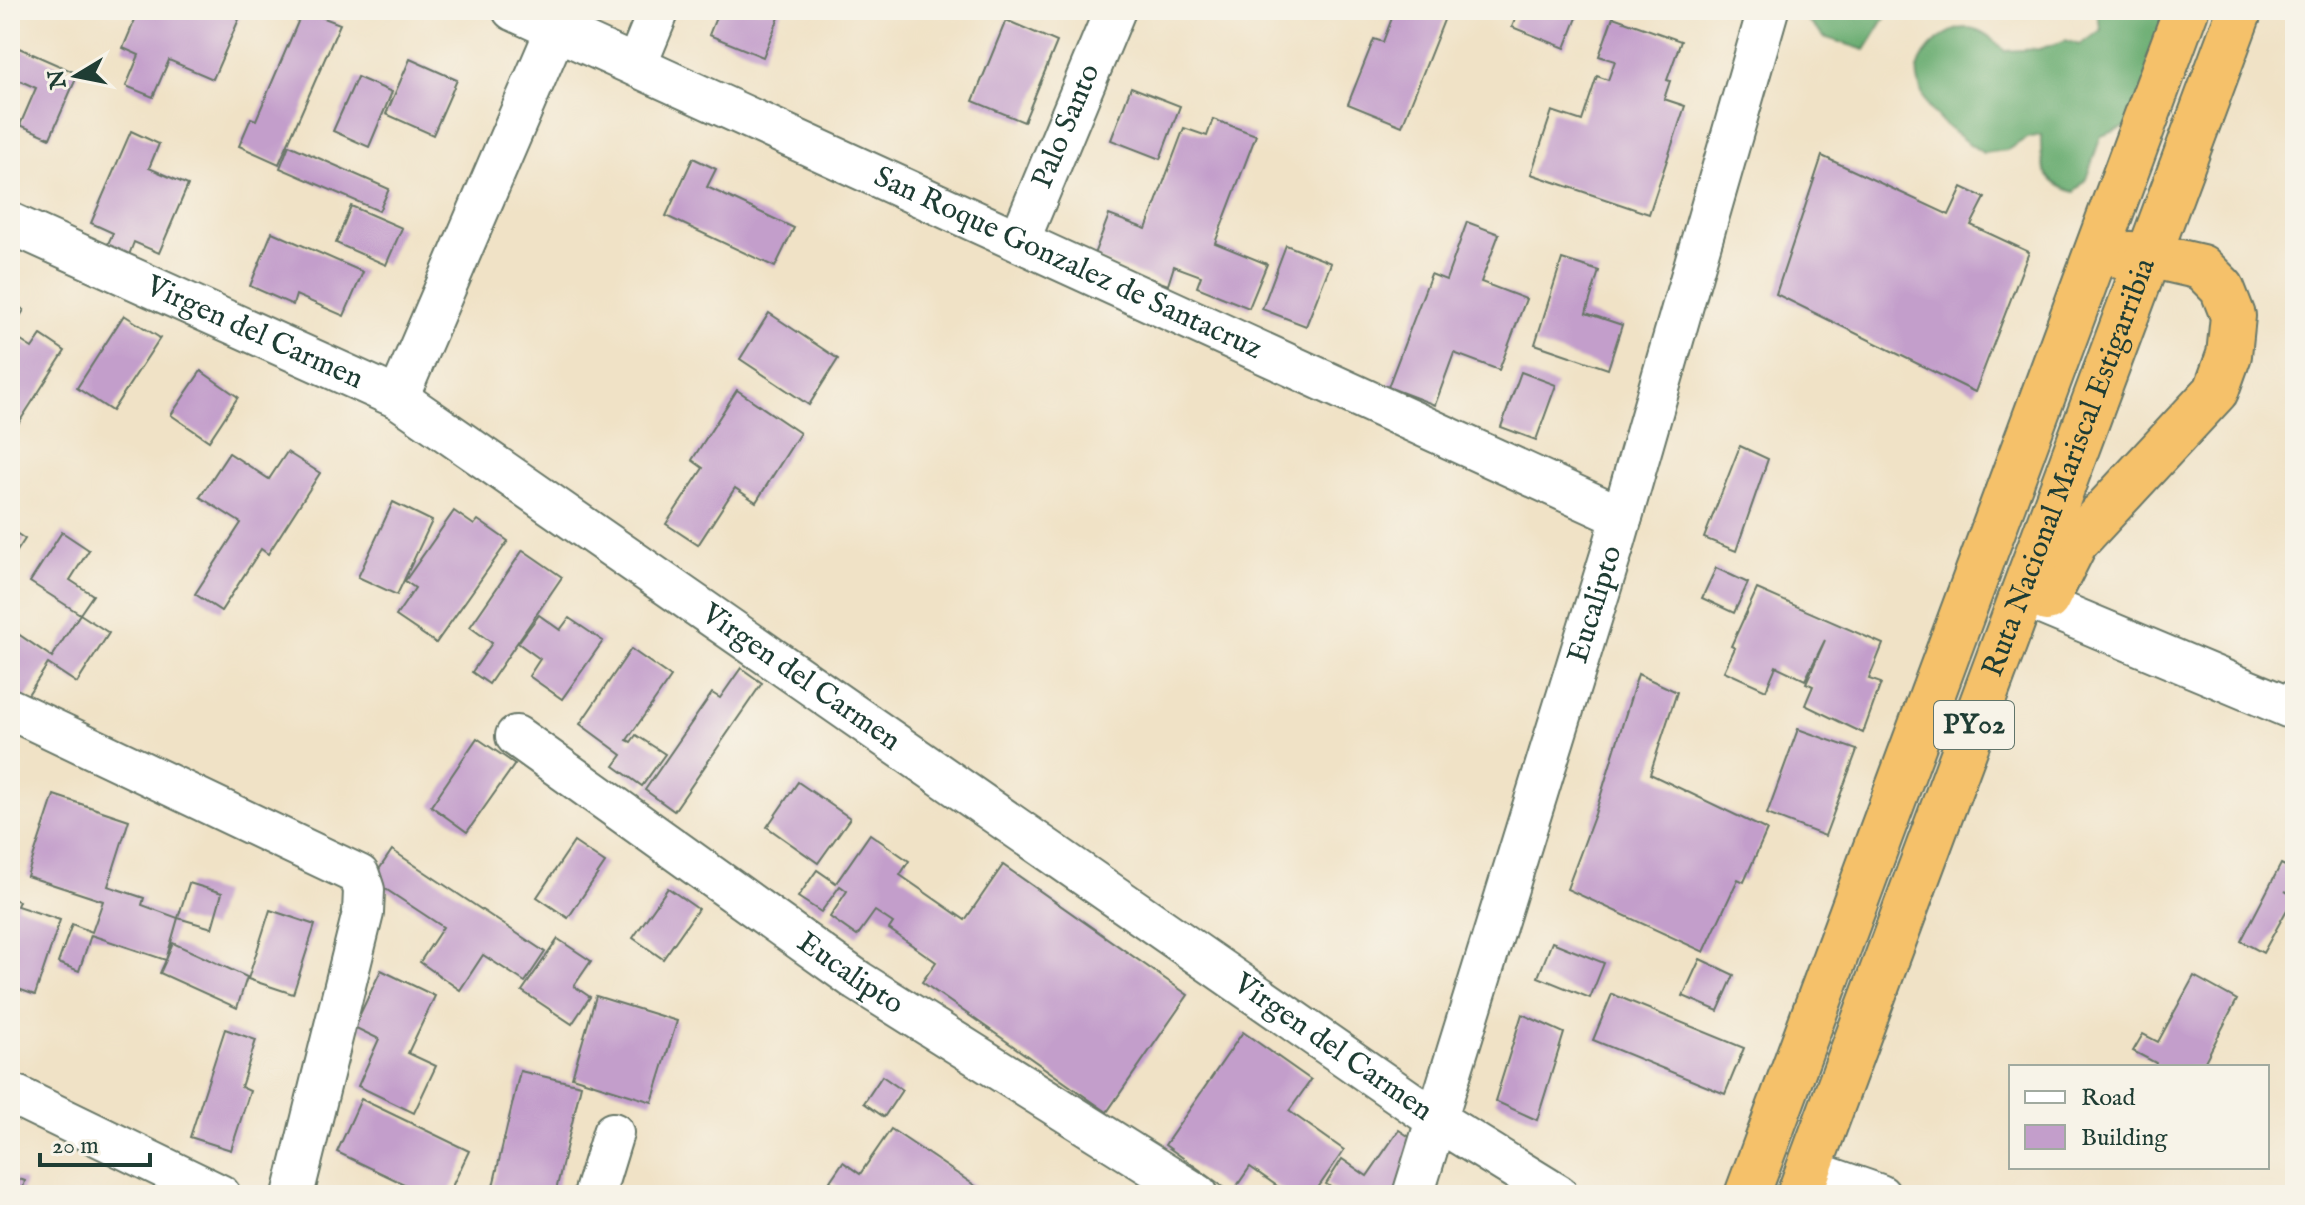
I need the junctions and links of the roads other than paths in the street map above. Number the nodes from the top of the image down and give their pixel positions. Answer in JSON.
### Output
{"nodes":[{"id":1,"x":513,"y":10,"type":"edge"},
{"id":2,"x":659,"y":10,"type":"edge"},
{"id":3,"x":1115,"y":10,"type":"edge"},
{"id":4,"x":1768,"y":10,"type":"edge"},
{"id":5,"x":2186,"y":10,"type":"edge"},
{"id":6,"x":2240,"y":10,"type":"edge"},
{"id":7,"x":556,"y":30,"type":"junction"},
{"id":8,"x":636,"y":66,"type":"junction"},
{"id":9,"x":10,"y":223,"type":"edge"},
{"id":10,"x":1019,"y":241,"type":"junction"},
{"id":11,"x":2149,"y":255,"type":"junction"},
{"id":12,"x":2090,"y":269,"type":"junction"},
{"id":13,"x":398,"y":398,"type":"junction"},
{"id":14,"x":1622,"y":517,"type":"junction"},
{"id":15,"x":2044,"y":605,"type":"junction"},
{"id":16,"x":10,"y":709,"type":"edge"},
{"id":17,"x":2295,"y":710,"type":"edge"},
{"id":18,"x":516,"y":736,"type":"dead end"},
{"id":19,"x":1915,"y":883,"type":"junction"},
{"id":20,"x":10,"y":1093,"type":"edge"},
{"id":21,"x":1435,"y":1119,"type":"junction"},
{"id":22,"x":613,"y":1133,"type":"dead end"},
{"id":23,"x":1803,"y":1182,"type":"edge"},
{"id":24,"x":220,"y":1195,"type":"edge"},
{"id":25,"x":293,"y":1195,"type":"edge"},
{"id":26,"x":594,"y":1195,"type":"edge"},
{"id":27,"x":1198,"y":1195,"type":"edge"},
{"id":28,"x":1413,"y":1195,"type":"edge"},
{"id":29,"x":1558,"y":1195,"type":"edge"},
{"id":30,"x":1747,"y":1195,"type":"edge"},
{"id":31,"x":1880,"y":1195,"type":"edge"}],
"edges":[{"from":1,"to":7,"type":"street","name":"San Roque Gonzalez de Santacruz"},
{"from":2,"to":8,"type":"street"},
{"from":3,"to":10,"type":"street","name":"Palo Santo"},
{"from":4,"to":14,"type":"street","name":"Eucalipto"},
{"from":5,"to":12,"type":"highway","name":"Ruta Nacional Mariscal Estigarribia","number":"PY02"},
{"from":6,"to":11,"type":"highway","name":"Ruta Nacional Mariscal Estigarribia","number":"PY02"},
{"from":7,"to":8,"type":"street","name":"San Roque Gonzalez de Santacruz"},
{"from":7,"to":13,"type":"street"},
{"from":8,"to":10,"type":"street","name":"San Roque Gonzalez de Santacruz"},
{"from":9,"to":13,"type":"street","name":"Virgen del Carmen"},
{"from":10,"to":14,"type":"street","name":"San Roque Gonzalez de Santacruz"},
{"from":11,"to":12,"type":"highway"},
{"from":11,"to":15,"type":"highway"},
{"from":11,"to":19,"type":"highway","name":"Ruta Nacional Mariscal Estigarribia","number":"PY02"},
{"from":12,"to":30,"type":"highway","name":"Ruta Nacional Mariscal Estigarribia","number":"PY02"},
{"from":13,"to":21,"type":"street","name":"Virgen del Carmen"},
{"from":14,"to":21,"type":"street","name":"Eucalipto"},
{"from":15,"to":17,"type":"street"},
{"from":15,"to":19,"type":"highway"},
{"from":16,"to":25,"type":"street"},
{"from":18,"to":27,"type":"street","name":"Eucalipto"},
{"from":19,"to":23,"type":"highway","name":"Ruta Nacional Mariscal Estigarribia","number":"PY02"},
{"from":20,"to":24,"type":"street"},
{"from":21,"to":28,"type":"street","name":"Eucalipto"},
{"from":21,"to":29,"type":"street","name":"Virgen del Carmen"},
{"from":22,"to":26,"type":"street"},
{"from":23,"to":31,"type":"street"}]}
